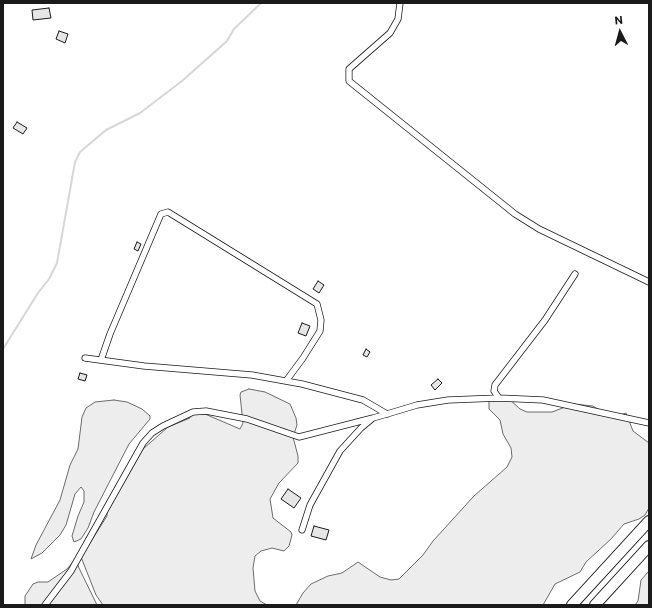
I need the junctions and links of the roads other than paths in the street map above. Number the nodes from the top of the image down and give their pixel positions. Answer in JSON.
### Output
{"nodes":[{"id":1,"x":400,"y":3,"type":"edge"},
{"id":2,"x":575,"y":274,"type":"dead end"},
{"id":3,"x":649,"y":282,"type":"edge"},
{"id":4,"x":85,"y":358,"type":"dead end"},
{"id":5,"x":101,"y":360,"type":"junction"},
{"id":6,"x":286,"y":381,"type":"junction"},
{"id":7,"x":499,"y":398,"type":"junction"},
{"id":8,"x":387,"y":414,"type":"junction"},
{"id":9,"x":373,"y":418,"type":"junction"},
{"id":10,"x":649,"y":423,"type":"edge"},
{"id":11,"x":649,"y":521,"type":"edge"},
{"id":12,"x":302,"y":530,"type":"dead end"},
{"id":13,"x":649,"y":546,"type":"edge"},
{"id":14,"x":45,"y":605,"type":"edge"},
{"id":15,"x":572,"y":605,"type":"edge"},
{"id":16,"x":595,"y":605,"type":"edge"}],
"edges":[{"from":1,"to":3,"type":"street"},
{"from":2,"to":7,"type":"street"},
{"from":4,"to":5,"type":"street"},
{"from":5,"to":6,"type":"street"},
{"from":5,"to":6,"type":"street"},
{"from":6,"to":8,"type":"street"},
{"from":7,"to":8,"type":"street"},
{"from":7,"to":10,"type":"street"},
{"from":8,"to":9,"type":"street"},
{"from":9,"to":12,"type":"street"},
{"from":9,"to":14,"type":"street"},
{"from":11,"to":15,"type":"highway"},
{"from":13,"to":16,"type":"highway"}]}
